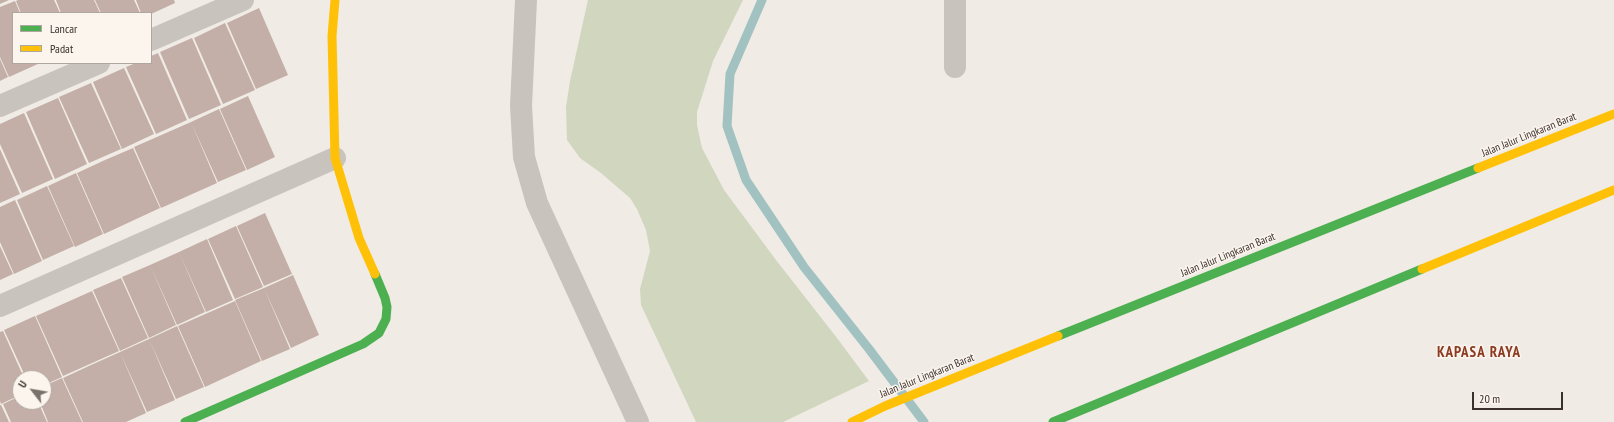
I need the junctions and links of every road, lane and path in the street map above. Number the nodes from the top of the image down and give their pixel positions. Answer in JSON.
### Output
{"nodes":[{"id":1,"x":243,"y":0,"type":"edge"},
{"id":2,"x":335,"y":0,"type":"edge"},
{"id":3,"x":526,"y":0,"type":"edge"},
{"id":4,"x":955,"y":0,"type":"edge"},
{"id":5,"x":152,"y":40,"type":"edge"},
{"id":6,"x":97,"y":64,"type":"edge"},
{"id":7,"x":955,"y":67,"type":"dead end"},
{"id":8,"x":0,"y":106,"type":"edge"},
{"id":9,"x":1614,"y":114,"type":"edge"},
{"id":10,"x":335,"y":158,"type":"junction"},
{"id":11,"x":1614,"y":190,"type":"edge"},
{"id":12,"x":0,"y":306,"type":"edge"},
{"id":13,"x":185,"y":422,"type":"edge"},
{"id":14,"x":638,"y":422,"type":"edge"},
{"id":15,"x":852,"y":422,"type":"edge"},
{"id":16,"x":1052,"y":422,"type":"edge"}],
"edges":[{"from":1,"to":5,"type":"street"},
{"from":2,"to":10,"type":"main road"},
{"from":3,"to":14,"type":"street"},
{"from":4,"to":7,"type":"street"},
{"from":6,"to":8,"type":"street"},
{"from":9,"to":15,"type":"main road","name":"Jalan Jalur Lingkaran Barat"},
{"from":10,"to":12,"type":"street"},
{"from":10,"to":13,"type":"main road"},
{"from":11,"to":16,"type":"main road"}]}
